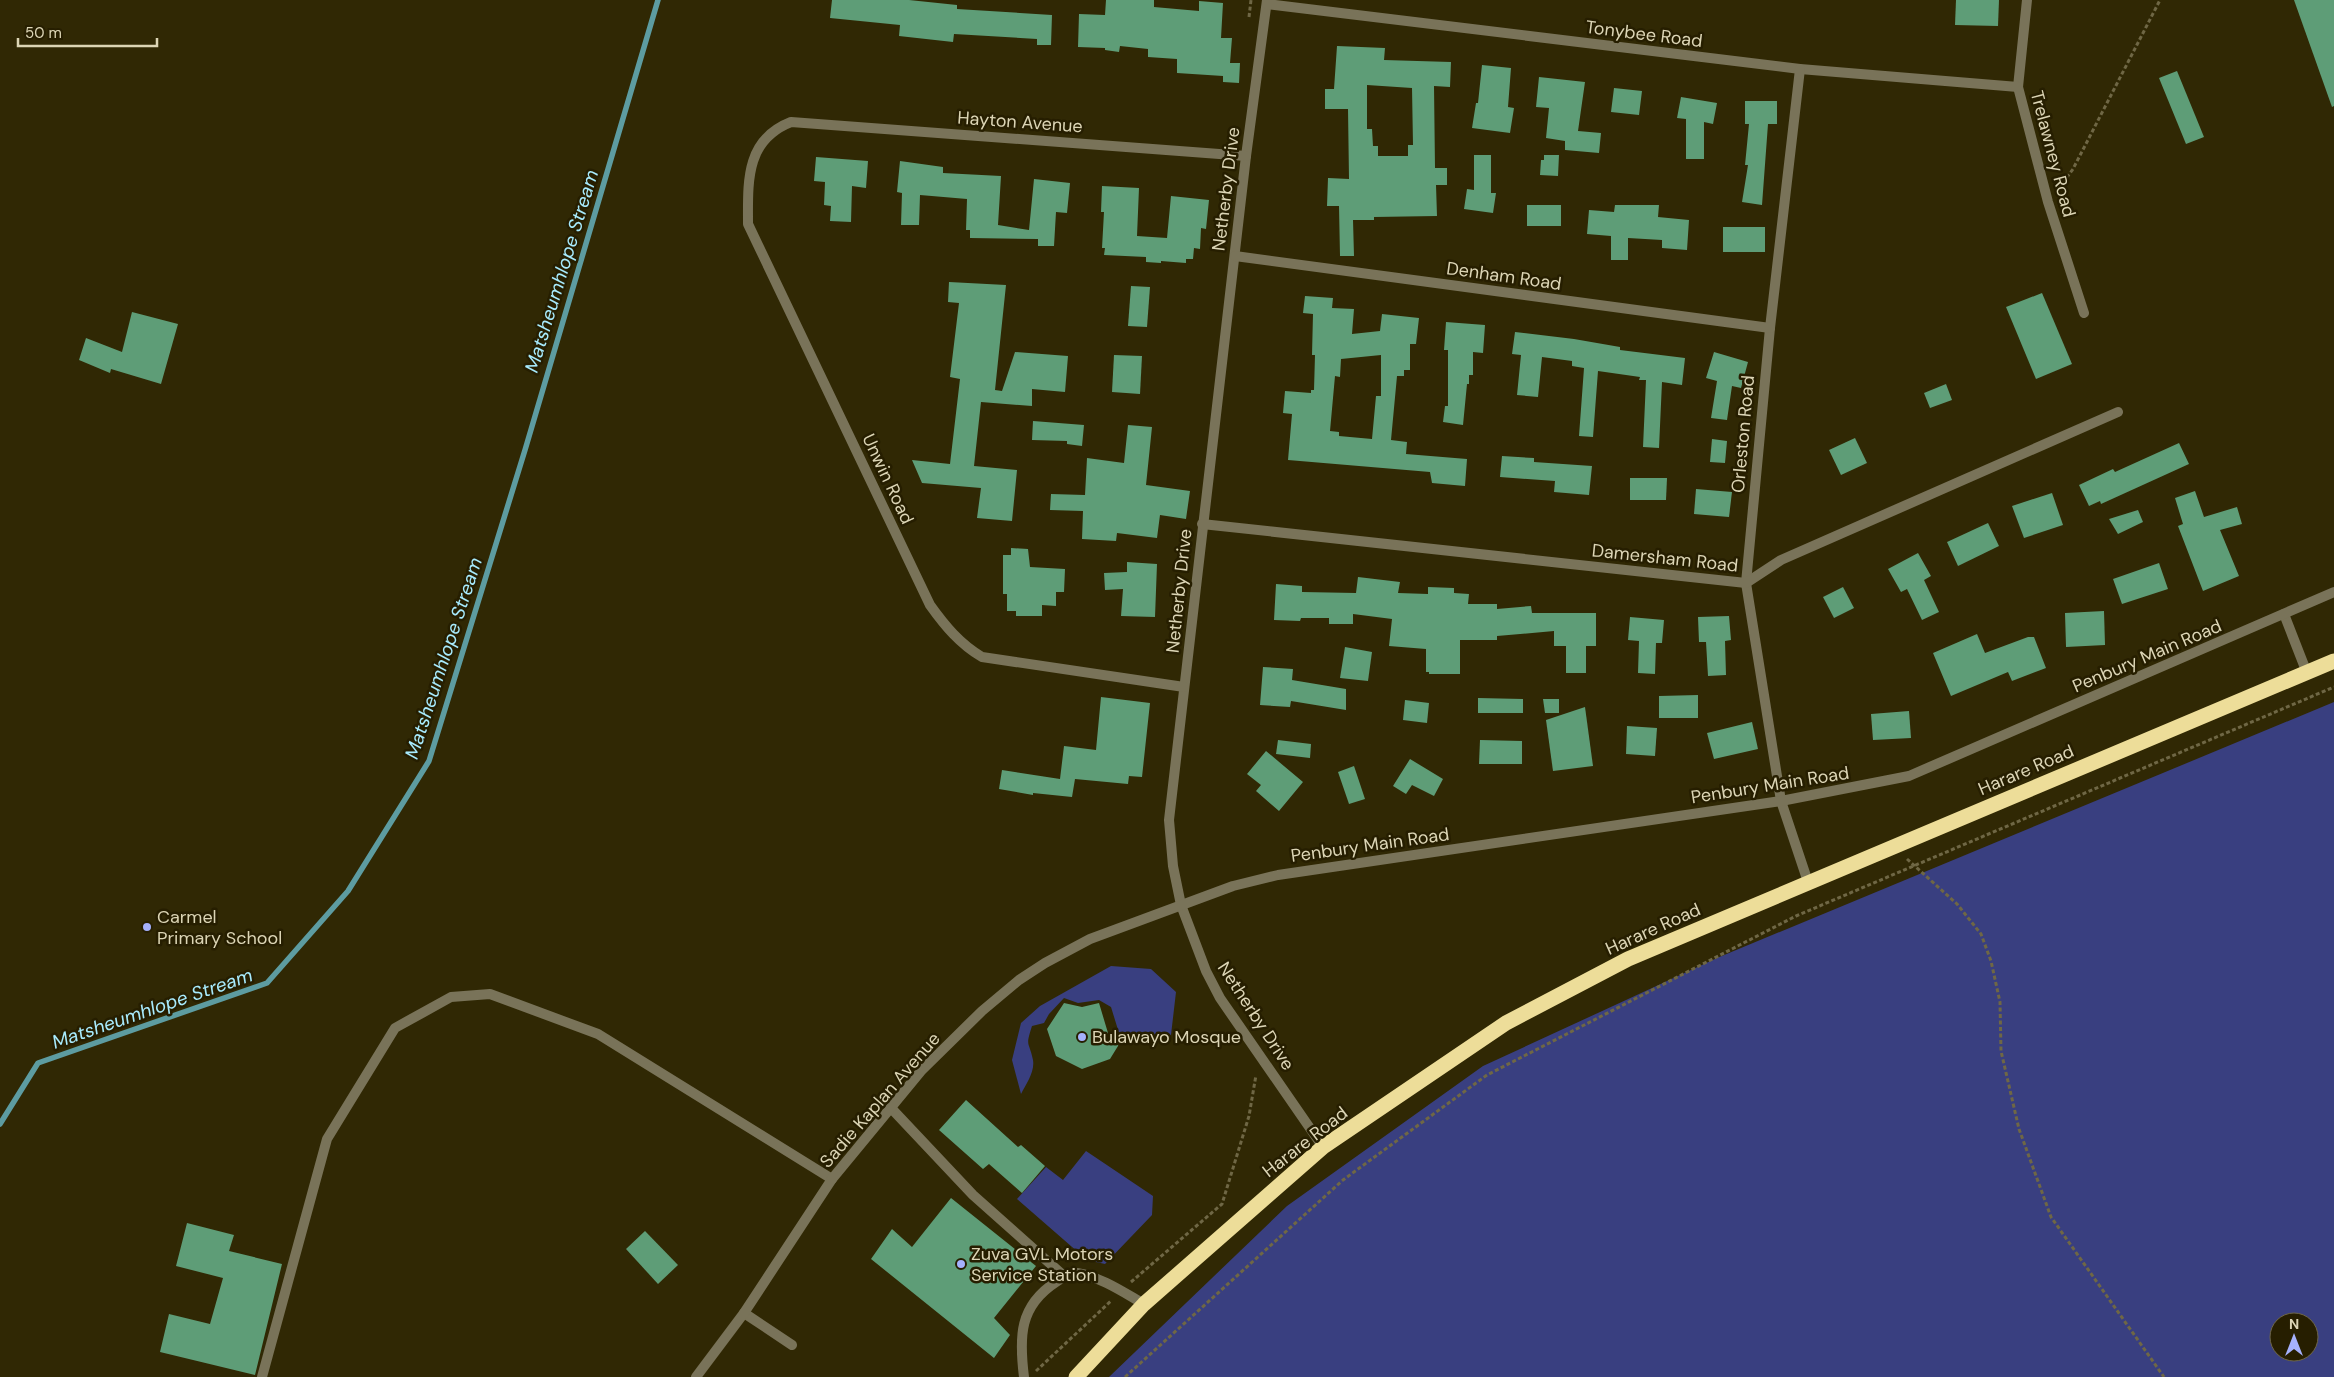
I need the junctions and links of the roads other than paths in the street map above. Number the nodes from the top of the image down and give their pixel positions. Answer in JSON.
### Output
{"nodes":[{"id":1,"x":2027,"y":0,"type":"edge"},
{"id":2,"x":1267,"y":2,"type":"edge"},
{"id":3,"x":1800,"y":70,"type":"junction"},
{"id":4,"x":2018,"y":87,"type":"junction"},
{"id":5,"x":791,"y":122,"type":"joint"},
{"id":6,"x":1246,"y":156,"type":"junction"},
{"id":7,"x":1235,"y":256,"type":"junction"},
{"id":8,"x":2084,"y":314,"type":"dead end"},
{"id":9,"x":1770,"y":328,"type":"junction"},
{"id":10,"x":2118,"y":412,"type":"dead end"},
{"id":11,"x":1202,"y":524,"type":"junction"},
{"id":12,"x":1746,"y":583,"type":"junction"},
{"id":13,"x":2334,"y":592,"type":"edge"},
{"id":14,"x":2284,"y":614,"type":"junction"},
{"id":15,"x":2334,"y":661,"type":"edge"},
{"id":16,"x":2307,"y":672,"type":"junction"},
{"id":17,"x":1184,"y":687,"type":"junction"},
{"id":18,"x":1781,"y":801,"type":"junction"},
{"id":19,"x":1808,"y":882,"type":"junction"},
{"id":20,"x":1181,"y":905,"type":"junction"},
{"id":21,"x":891,"y":1108,"type":"junction"},
{"id":22,"x":1324,"y":1147,"type":"junction"},
{"id":23,"x":832,"y":1179,"type":"junction"},
{"id":24,"x":1064,"y":1276,"type":"junction"},
{"id":25,"x":1144,"y":1304,"type":"junction"},
{"id":26,"x":744,"y":1313,"type":"junction"},
{"id":27,"x":792,"y":1345,"type":"dead end"},
{"id":28,"x":262,"y":1377,"type":"edge"},
{"id":29,"x":696,"y":1377,"type":"edge"},
{"id":30,"x":1024,"y":1377,"type":"edge"},
{"id":31,"x":1076,"y":1377,"type":"edge"}],
"edges":[{"from":1,"to":4,"type":"street","name":"Trelawney Road"},
{"from":2,"to":3,"type":"street","name":"Tonybee Road"},
{"from":2,"to":6,"type":"street","name":"Netherby Drive"},
{"from":3,"to":4,"type":"street","name":"Tonybee Road"},
{"from":3,"to":9,"type":"street","name":"Orleston Road"},
{"from":4,"to":8,"type":"street","name":"Trelawney Road"},
{"from":5,"to":6,"type":"street","name":"Hayton Avenue"},
{"from":5,"to":17,"type":"street","name":"Unwin Road"},
{"from":6,"to":7,"type":"street","name":"Netherby Drive"},
{"from":7,"to":9,"type":"street","name":"Denham Road"},
{"from":7,"to":11,"type":"street","name":"Netherby Drive"},
{"from":9,"to":12,"type":"street","name":"Orleston Road"},
{"from":10,"to":12,"type":"street","name":"Damersham Road"},
{"from":11,"to":12,"type":"street","name":"Damersham Road"},
{"from":11,"to":17,"type":"street","name":"Netherby Drive"},
{"from":12,"to":18,"type":"street","name":"Orleston Road"},
{"from":13,"to":14,"type":"street","name":"Penbury Main Road"},
{"from":14,"to":16,"type":"street"},
{"from":14,"to":18,"type":"street","name":"Penbury Main Road"},
{"from":15,"to":16,"type":"highway","name":"Harare Road"},
{"from":16,"to":19,"type":"highway","name":"Harare Road"},
{"from":17,"to":20,"type":"street","name":"Netherby Drive"},
{"from":18,"to":19,"type":"street","name":"Orleston Road"},
{"from":18,"to":20,"type":"street","name":"Penbury Main Road"},
{"from":19,"to":22,"type":"highway","name":"Harare Road"},
{"from":20,"to":21,"type":"street","name":"Sadie Kaplan Avenue"},
{"from":20,"to":22,"type":"street","name":"Netherby Drive"},
{"from":21,"to":23,"type":"street","name":"Sadie Kaplan Avenue"},
{"from":21,"to":24,"type":"street"},
{"from":22,"to":25,"type":"highway","name":"Harare Road"},
{"from":23,"to":26,"type":"street","name":"Sadie Kaplan Avenue"},
{"from":23,"to":28,"type":"street"},
{"from":24,"to":25,"type":"street"},
{"from":24,"to":30,"type":"street"},
{"from":25,"to":31,"type":"highway","name":"Harare Road"},
{"from":26,"to":27,"type":"street"},
{"from":26,"to":29,"type":"street","name":"Sadie Kaplan Avenue"}]}
